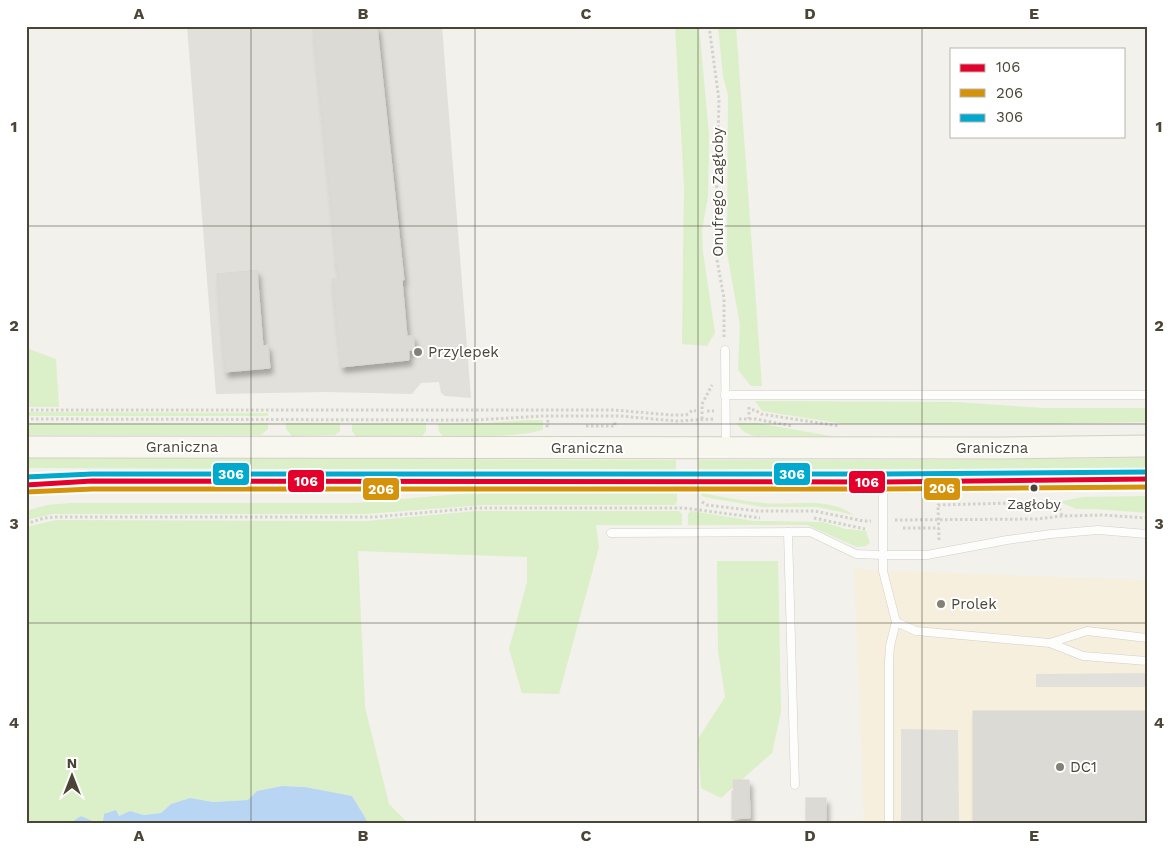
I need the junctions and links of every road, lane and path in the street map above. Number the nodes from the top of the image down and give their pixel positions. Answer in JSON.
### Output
{"nodes":[{"id":1,"x":709,"y":26,"type":"edge"},
{"id":2,"x":725,"y":350,"type":"joint"},
{"id":3,"x":725,"y":395,"type":"junction"},
{"id":4,"x":1147,"y":396,"type":"edge"},
{"id":5,"x":26,"y":410,"type":"edge"},
{"id":6,"x":752,"y":410,"type":"dead end"},
{"id":7,"x":696,"y":411,"type":"dead end"},
{"id":8,"x":26,"y":419,"type":"edge"},
{"id":9,"x":725,"y":419,"type":"junction"},
{"id":10,"x":548,"y":420,"type":"dead end"},
{"id":11,"x":615,"y":420,"type":"dead end"},
{"id":12,"x":557,"y":426,"type":"dead end"},
{"id":13,"x":582,"y":426,"type":"dead end"},
{"id":14,"x":847,"y":428,"type":"dead end"},
{"id":15,"x":1147,"y":446,"type":"edge"},
{"id":16,"x":26,"y":447,"type":"edge"},
{"id":17,"x":726,"y":448,"type":"junction"},
{"id":18,"x":1147,"y":479,"type":"edge"},
{"id":19,"x":883,"y":482,"type":"junction"},
{"id":20,"x":26,"y":485,"type":"edge"},
{"id":21,"x":697,"y":500,"type":"dead end"},
{"id":22,"x":1053,"y":501,"type":"dead end"},
{"id":23,"x":684,"y":508,"type":"dead end"},
{"id":24,"x":883,"y":520,"type":"junction"},
{"id":25,"x":26,"y":524,"type":"edge"},
{"id":26,"x":903,"y":528,"type":"dead end"},
{"id":27,"x":938,"y":528,"type":"dead end"},
{"id":28,"x":788,"y":532,"type":"junction"},
{"id":29,"x":611,"y":533,"type":"dead end"},
{"id":30,"x":1147,"y":534,"type":"edge"},
{"id":31,"x":883,"y":556,"type":"junction"},
{"id":32,"x":896,"y":622,"type":"junction"},
{"id":33,"x":1147,"y":638,"type":"edge"},
{"id":34,"x":1050,"y":643,"type":"junction"},
{"id":35,"x":1147,"y":662,"type":"edge"},
{"id":36,"x":795,"y":785,"type":"dead end"},
{"id":37,"x":889,"y":823,"type":"edge"}],
"edges":[{"from":1,"to":2,"type":"path","name":"Onufrego Zagłoby"},
{"from":2,"to":3,"type":"lane"},
{"from":3,"to":4,"type":"lane"},
{"from":3,"to":9,"type":"lane"},
{"from":5,"to":7,"type":"path"},
{"from":6,"to":14,"type":"path"},
{"from":8,"to":9,"type":"path"},
{"from":9,"to":17,"type":"lane"},
{"from":10,"to":12,"type":"path"},
{"from":11,"to":13,"type":"path"},
{"from":15,"to":17,"type":"main road","name":"Graniczna"},
{"from":16,"to":17,"type":"main road","name":"Graniczna"},
{"from":18,"to":19,"type":"main road"},
{"from":19,"to":20,"type":"main road"},
{"from":19,"to":24,"type":"lane"},
{"from":21,"to":24,"type":"path"},
{"from":22,"to":24,"type":"path"},
{"from":23,"to":25,"type":"path"},
{"from":24,"to":31,"type":"lane"},
{"from":26,"to":27,"type":"path"},
{"from":28,"to":29,"type":"lane"},
{"from":28,"to":31,"type":"lane"},
{"from":28,"to":36,"type":"lane"},
{"from":30,"to":31,"type":"lane"},
{"from":31,"to":32,"type":"lane"},
{"from":32,"to":34,"type":"lane"},
{"from":32,"to":37,"type":"lane"},
{"from":33,"to":34,"type":"lane"},
{"from":34,"to":35,"type":"lane"}]}
